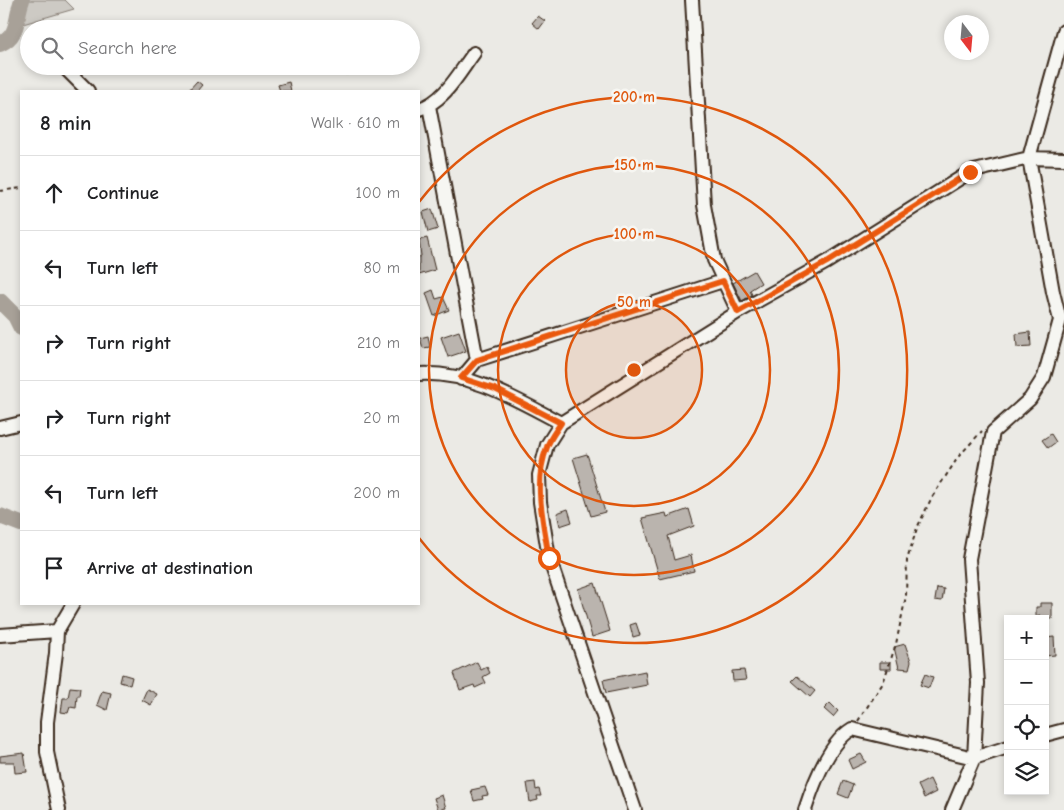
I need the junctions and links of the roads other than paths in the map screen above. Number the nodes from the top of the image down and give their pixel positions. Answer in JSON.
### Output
{"nodes":[{"id":1,"x":692,"y":0,"type":"edge"},
{"id":2,"x":1064,"y":31,"type":"edge"},
{"id":3,"x":474,"y":53,"type":"dead end"},
{"id":4,"x":72,"y":75,"type":"edge"},
{"id":5,"x":87,"y":90,"type":"edge"},
{"id":6,"x":424,"y":107,"type":"edge"},
{"id":7,"x":1030,"y":158,"type":"junction"},
{"id":8,"x":1064,"y":159,"type":"edge"},
{"id":9,"x":723,"y":281,"type":"junction"},
{"id":10,"x":738,"y":312,"type":"junction"},
{"id":11,"x":477,"y":360,"type":"junction"},
{"id":12,"x":420,"y":374,"type":"edge"},
{"id":13,"x":461,"y":378,"type":"junction"},
{"id":14,"x":20,"y":423,"type":"edge"},
{"id":15,"x":561,"y":423,"type":"junction"},
{"id":16,"x":0,"y":428,"type":"edge"},
{"id":17,"x":72,"y":605,"type":"edge"},
{"id":18,"x":57,"y":631,"type":"junction"},
{"id":19,"x":0,"y":634,"type":"edge"},
{"id":20,"x":1064,"y":730,"type":"edge"},
{"id":21,"x":1049,"y":734,"type":"edge"},
{"id":22,"x":1004,"y":748,"type":"edge"},
{"id":23,"x":974,"y":758,"type":"junction"},
{"id":24,"x":59,"y":810,"type":"edge"},
{"id":25,"x":635,"y":810,"type":"edge"},
{"id":26,"x":805,"y":810,"type":"edge"},
{"id":27,"x":952,"y":810,"type":"edge"}],
"edges":[{"from":1,"to":9,"type":"street"},
{"from":2,"to":7,"type":"street"},
{"from":3,"to":6,"type":"street"},
{"from":4,"to":5,"type":"street"},
{"from":6,"to":11,"type":"street"},
{"from":7,"to":8,"type":"street"},
{"from":7,"to":10,"type":"street"},
{"from":7,"to":23,"type":"street"},
{"from":9,"to":10,"type":"street"},
{"from":9,"to":11,"type":"street"},
{"from":10,"to":15,"type":"street"},
{"from":11,"to":13,"type":"street"},
{"from":12,"to":13,"type":"street"},
{"from":13,"to":15,"type":"street"},
{"from":14,"to":16,"type":"street"},
{"from":15,"to":25,"type":"street"},
{"from":17,"to":18,"type":"street"},
{"from":18,"to":19,"type":"street"},
{"from":18,"to":24,"type":"street"},
{"from":20,"to":21,"type":"street"},
{"from":22,"to":23,"type":"street"},
{"from":23,"to":26,"type":"street"},
{"from":23,"to":27,"type":"street"}]}
